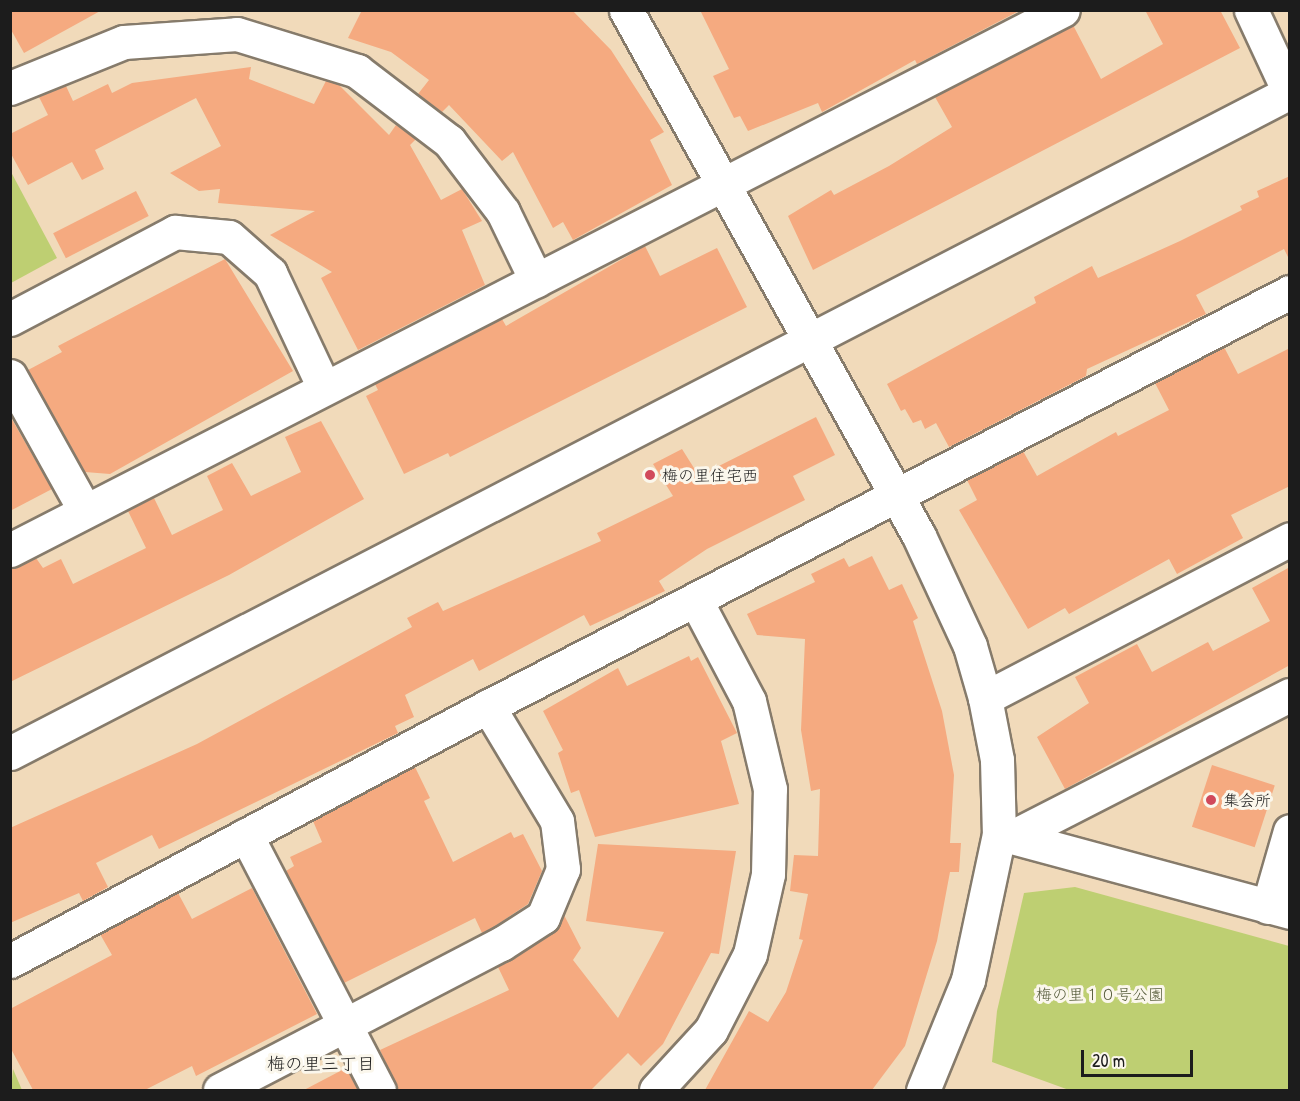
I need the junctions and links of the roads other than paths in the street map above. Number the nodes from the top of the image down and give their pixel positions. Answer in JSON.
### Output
{"nodes":[{"id":1,"x":1064,"y":10,"type":"edge"},
{"id":2,"x":1251,"y":10,"type":"edge"},
{"id":3,"x":633,"y":12,"type":"edge"},
{"id":4,"x":10,"y":88,"type":"edge"},
{"id":5,"x":1289,"y":92,"type":"edge"},
{"id":6,"x":724,"y":183,"type":"junction"},
{"id":7,"x":536,"y":280,"type":"junction"},
{"id":8,"x":1290,"y":292,"type":"edge"},
{"id":9,"x":10,"y":319,"type":"edge"},
{"id":10,"x":810,"y":339,"type":"junction"},
{"id":11,"x":10,"y":376,"type":"edge"},
{"id":12,"x":324,"y":388,"type":"junction"},
{"id":13,"x":896,"y":495,"type":"junction"},
{"id":14,"x":85,"y":512,"type":"junction"},
{"id":15,"x":1290,"y":538,"type":"edge"},
{"id":16,"x":10,"y":550,"type":"edge"},
{"id":17,"x":695,"y":599,"type":"junction"},
{"id":18,"x":1290,"y":695,"type":"edge"},
{"id":19,"x":986,"y":698,"type":"junction"},
{"id":20,"x":488,"y":706,"type":"junction"},
{"id":21,"x":10,"y":753,"type":"edge"},
{"id":22,"x":1290,"y":831,"type":"edge"},
{"id":23,"x":246,"y":835,"type":"junction"},
{"id":24,"x":1005,"y":835,"type":"junction"},
{"id":25,"x":1279,"y":910,"type":"edge"},
{"id":26,"x":10,"y":961,"type":"edge"},
{"id":27,"x":345,"y":1025,"type":"junction"},
{"id":28,"x":220,"y":1090,"type":"edge"},
{"id":29,"x":379,"y":1090,"type":"edge"},
{"id":30,"x":656,"y":1090,"type":"edge"},
{"id":31,"x":923,"y":1090,"type":"edge"}],
"edges":[{"from":1,"to":6,"type":"street"},
{"from":2,"to":5,"type":"street"},
{"from":3,"to":6,"type":"street"},
{"from":4,"to":7,"type":"street"},
{"from":5,"to":10,"type":"street"},
{"from":6,"to":7,"type":"street"},
{"from":6,"to":10,"type":"street"},
{"from":7,"to":12,"type":"street"},
{"from":8,"to":13,"type":"street"},
{"from":9,"to":12,"type":"street"},
{"from":10,"to":13,"type":"street"},
{"from":10,"to":21,"type":"street"},
{"from":11,"to":14,"type":"street"},
{"from":12,"to":14,"type":"street"},
{"from":13,"to":17,"type":"street"},
{"from":13,"to":19,"type":"street"},
{"from":14,"to":16,"type":"street"},
{"from":15,"to":19,"type":"street"},
{"from":17,"to":20,"type":"street"},
{"from":17,"to":30,"type":"street"},
{"from":18,"to":24,"type":"street"},
{"from":19,"to":24,"type":"street"},
{"from":20,"to":23,"type":"street"},
{"from":20,"to":27,"type":"street"},
{"from":22,"to":25,"type":"street"},
{"from":23,"to":26,"type":"street"},
{"from":23,"to":27,"type":"street"},
{"from":24,"to":25,"type":"street"},
{"from":24,"to":31,"type":"street"},
{"from":27,"to":28,"type":"street"},
{"from":27,"to":29,"type":"street"}]}
